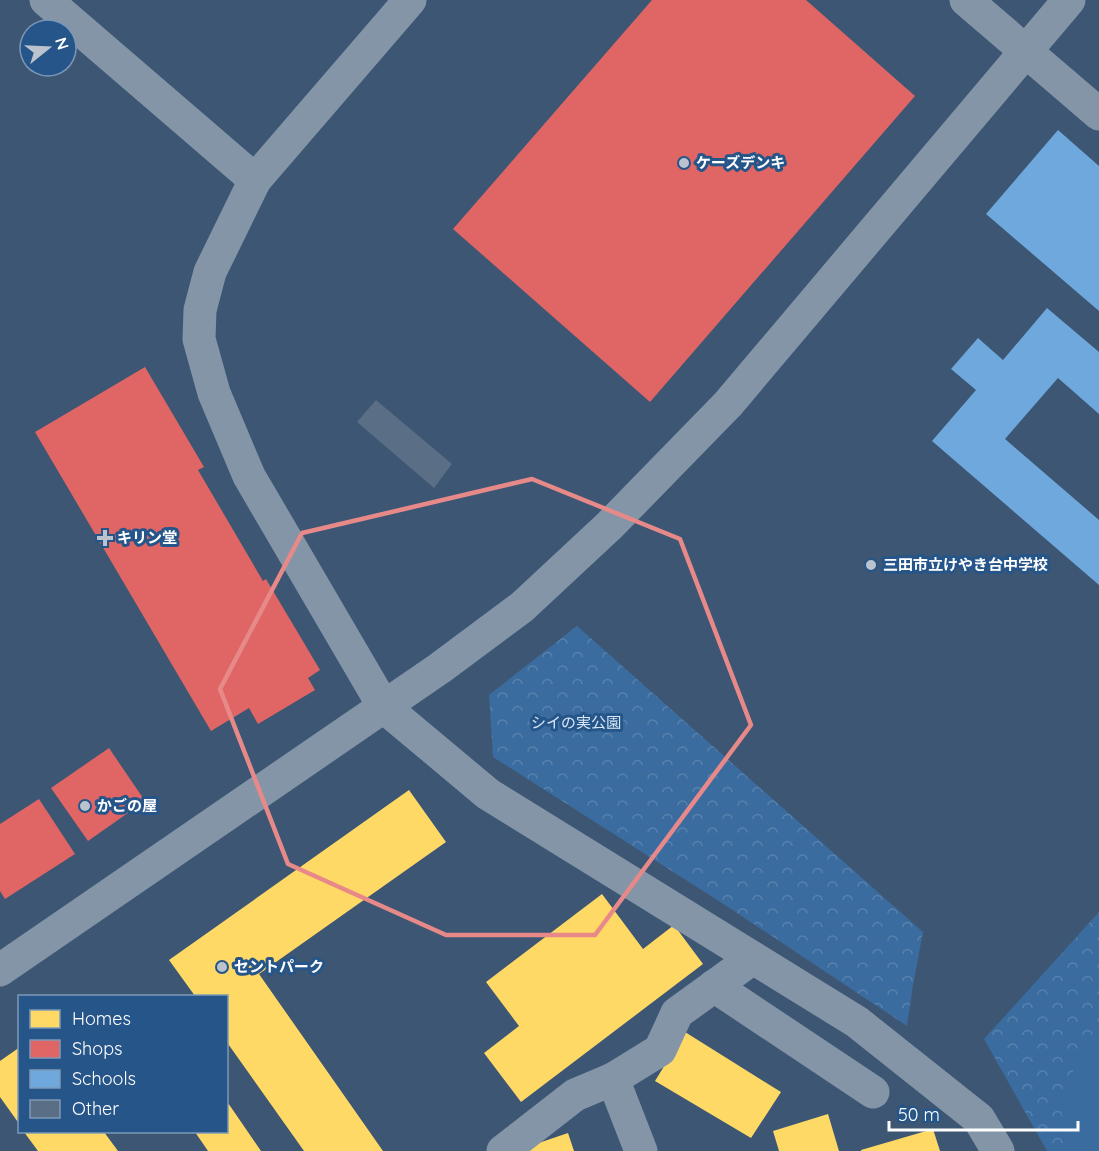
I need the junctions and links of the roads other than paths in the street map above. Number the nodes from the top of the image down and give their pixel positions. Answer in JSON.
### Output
{"nodes":[{"id":1,"x":46,"y":0,"type":"edge"},
{"id":2,"x":410,"y":0,"type":"edge"},
{"id":3,"x":966,"y":0,"type":"edge"},
{"id":4,"x":1069,"y":0,"type":"edge"},
{"id":5,"x":1026,"y":51,"type":"junction"},
{"id":6,"x":1099,"y":114,"type":"edge"},
{"id":7,"x":255,"y":180,"type":"junction"},
{"id":8,"x":384,"y":707,"type":"junction"},
{"id":9,"x":753,"y":958,"type":"junction"},
{"id":10,"x":0,"y":970,"type":"edge"},
{"id":11,"x":714,"y":986,"type":"junction"},
{"id":12,"x":613,"y":1079,"type":"junction"},
{"id":13,"x":873,"y":1092,"type":"dead end"},
{"id":14,"x":503,"y":1151,"type":"edge"},
{"id":15,"x":641,"y":1151,"type":"edge"},
{"id":16,"x":998,"y":1151,"type":"edge"}],
"edges":[{"from":1,"to":7,"type":"street"},
{"from":2,"to":7,"type":"street"},
{"from":3,"to":5,"type":"street"},
{"from":4,"to":5,"type":"street"},
{"from":5,"to":6,"type":"street"},
{"from":5,"to":8,"type":"street"},
{"from":7,"to":8,"type":"street"},
{"from":8,"to":9,"type":"street"},
{"from":8,"to":10,"type":"street"},
{"from":9,"to":11,"type":"street"},
{"from":9,"to":16,"type":"street"},
{"from":11,"to":12,"type":"street"},
{"from":11,"to":13,"type":"street"},
{"from":12,"to":14,"type":"street"},
{"from":12,"to":15,"type":"street"}]}
